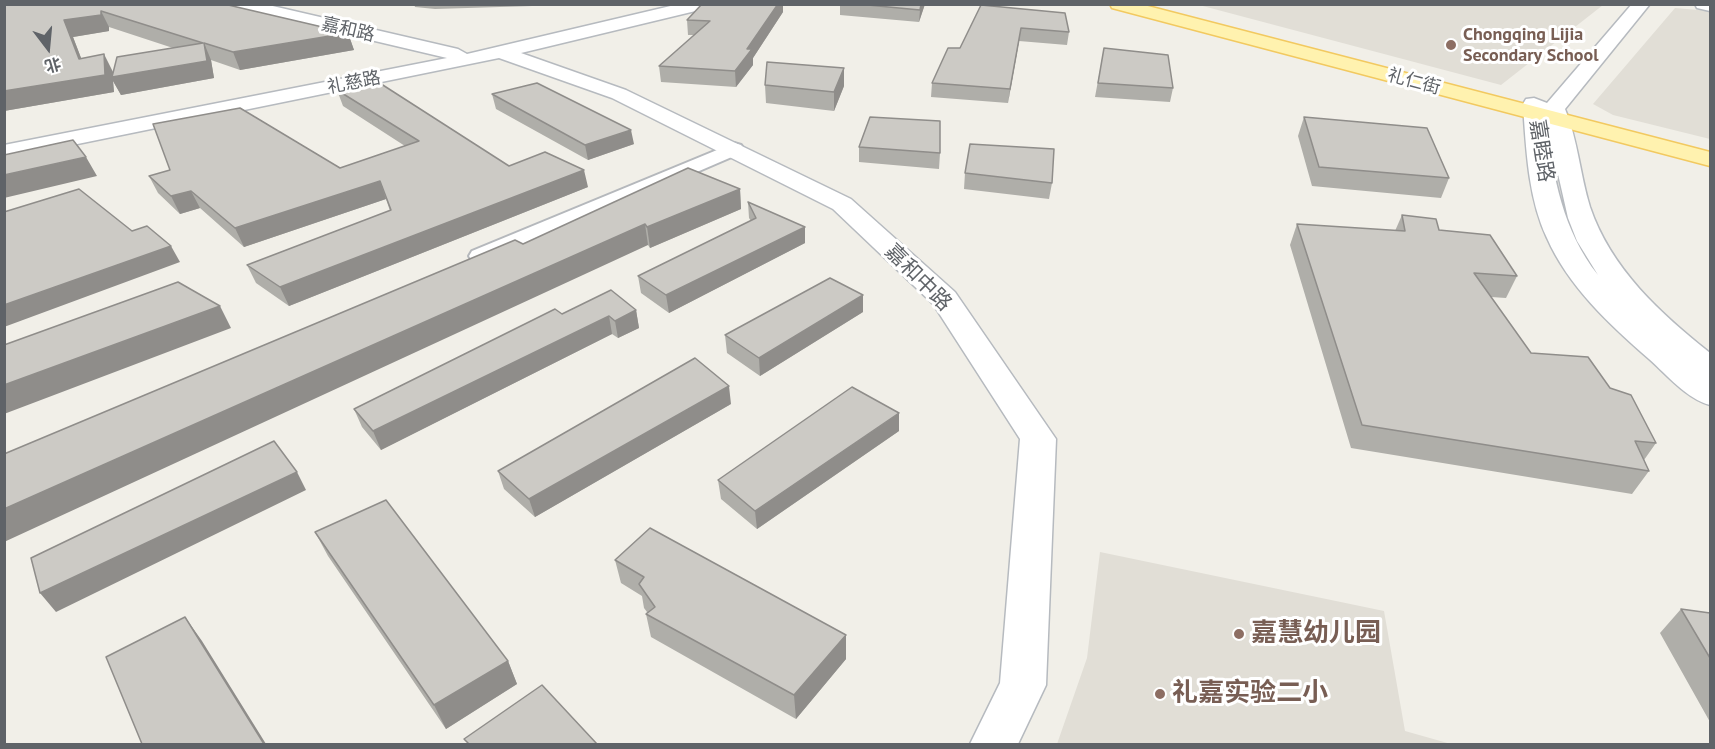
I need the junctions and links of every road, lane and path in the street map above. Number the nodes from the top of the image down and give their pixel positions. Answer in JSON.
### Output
{"nodes":[{"id":1,"x":239,"y":4,"type":"edge"},
{"id":2,"x":675,"y":4,"type":"edge"},
{"id":3,"x":702,"y":4,"type":"edge"},
{"id":4,"x":1118,"y":4,"type":"edge"},
{"id":5,"x":1148,"y":4,"type":"edge"},
{"id":6,"x":1642,"y":4,"type":"edge"},
{"id":7,"x":1703,"y":4,"type":"edge"},
{"id":8,"x":1710,"y":6,"type":"edge"},
{"id":9,"x":502,"y":53,"type":"junction"},
{"id":10,"x":458,"y":55,"type":"junction"},
{"id":11,"x":1545,"y":112,"type":"junction"},
{"id":12,"x":4,"y":141,"type":"edge"},
{"id":13,"x":734,"y":149,"type":"junction"},
{"id":14,"x":1710,"y":149,"type":"edge"},
{"id":15,"x":4,"y":152,"type":"edge"},
{"id":16,"x":1710,"y":159,"type":"edge"},
{"id":17,"x":462,"y":264,"type":"edge"},
{"id":18,"x":1710,"y":369,"type":"edge"},
{"id":19,"x":1710,"y":394,"type":"edge"},
{"id":20,"x":994,"y":744,"type":"edge"}],
"edges":[{"from":1,"to":10,"type":"street","name":"嘉和路"},
{"from":2,"to":10,"type":"street","name":"礼慈路"},
{"from":3,"to":9,"type":"street","name":"礼慈路"},
{"from":4,"to":11,"type":"main road","name":"礼仁街"},
{"from":5,"to":11,"type":"main road","name":"礼仁街"},
{"from":6,"to":11,"type":"street"},
{"from":7,"to":8,"type":"street"},
{"from":9,"to":13,"type":"street","name":"嘉和中路"},
{"from":9,"to":15,"type":"street","name":"礼慈路"},
{"from":10,"to":12,"type":"street","name":"礼慈路"},
{"from":11,"to":14,"type":"main road","name":"礼仁街"},
{"from":11,"to":16,"type":"main road","name":"礼仁街"},
{"from":11,"to":18,"type":"street","name":"嘉睦路"},
{"from":11,"to":19,"type":"street","name":"嘉睦路"},
{"from":13,"to":17,"type":"street"},
{"from":13,"to":20,"type":"street","name":"嘉和中路"}]}
